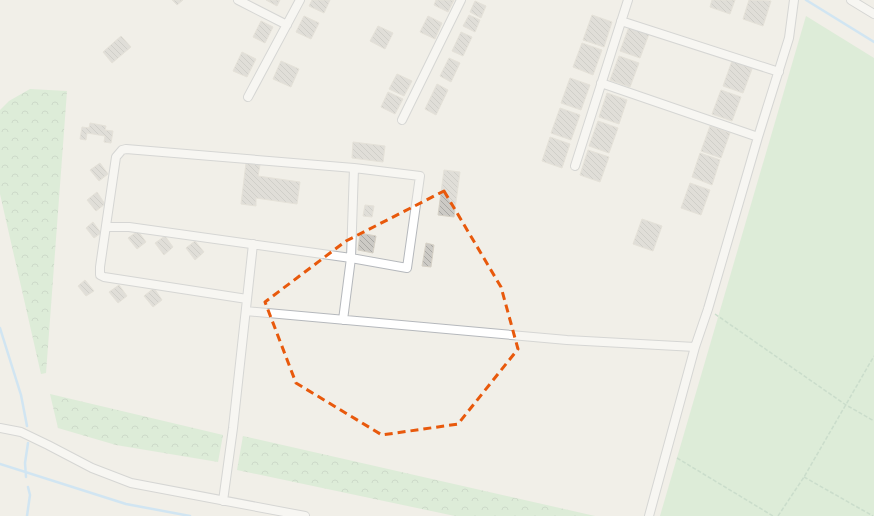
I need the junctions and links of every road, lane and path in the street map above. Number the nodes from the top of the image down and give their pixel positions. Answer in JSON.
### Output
{"nodes":[{"id":1,"x":238,"y":0,"type":"edge"},
{"id":2,"x":300,"y":0,"type":"edge"},
{"id":3,"x":461,"y":0,"type":"edge"},
{"id":4,"x":628,"y":0,"type":"edge"},
{"id":5,"x":794,"y":0,"type":"edge"},
{"id":6,"x":851,"y":0,"type":"edge"},
{"id":7,"x":874,"y":14,"type":"edge"},
{"id":8,"x":622,"y":21,"type":"junction"},
{"id":9,"x":287,"y":25,"type":"junction"},
{"id":10,"x":779,"y":72,"type":"junction"},
{"id":11,"x":601,"y":83,"type":"junction"},
{"id":12,"x":248,"y":97,"type":"dead end"},
{"id":13,"x":402,"y":120,"type":"dead end"},
{"id":14,"x":758,"y":137,"type":"junction"},
{"id":15,"x":575,"y":166,"type":"dead end"},
{"id":16,"x":354,"y":168,"type":"junction"},
{"id":17,"x":106,"y":227,"type":"junction"},
{"id":18,"x":253,"y":244,"type":"junction"},
{"id":19,"x":351,"y":258,"type":"junction"},
{"id":20,"x":247,"y":299,"type":"junction"},
{"id":21,"x":708,"y":309,"type":"junction"},
{"id":22,"x":246,"y":311,"type":"junction"},
{"id":23,"x":343,"y":320,"type":"junction"},
{"id":24,"x":696,"y":347,"type":"junction"},
{"id":25,"x":874,"y":356,"type":"edge"},
{"id":26,"x":846,"y":405,"type":"junction"},
{"id":27,"x":874,"y":421,"type":"edge"},
{"id":28,"x":0,"y":428,"type":"edge"},
{"id":29,"x":677,"y":458,"type":"dead end"},
{"id":30,"x":804,"y":477,"type":"junction"},
{"id":31,"x":223,"y":501,"type":"junction"},
{"id":32,"x":305,"y":516,"type":"edge"},
{"id":33,"x":650,"y":516,"type":"edge"},
{"id":34,"x":773,"y":516,"type":"edge"},
{"id":35,"x":778,"y":516,"type":"edge"},
{"id":36,"x":873,"y":516,"type":"edge"}],
"edges":[{"from":1,"to":9,"type":"street"},
{"from":2,"to":9,"type":"street"},
{"from":3,"to":13,"type":"street"},
{"from":4,"to":8,"type":"street"},
{"from":5,"to":10,"type":"street"},
{"from":6,"to":7,"type":"street"},
{"from":8,"to":10,"type":"street"},
{"from":8,"to":11,"type":"street"},
{"from":9,"to":12,"type":"street"},
{"from":10,"to":14,"type":"street"},
{"from":11,"to":14,"type":"street"},
{"from":11,"to":15,"type":"street"},
{"from":14,"to":21,"type":"street"},
{"from":16,"to":17,"type":"street"},
{"from":16,"to":19,"type":"street"},
{"from":16,"to":19,"type":"street"},
{"from":17,"to":18,"type":"street"},
{"from":17,"to":20,"type":"street"},
{"from":18,"to":19,"type":"street"},
{"from":18,"to":20,"type":"street"},
{"from":19,"to":23,"type":"street"},
{"from":20,"to":22,"type":"street"},
{"from":21,"to":24,"type":"street"},
{"from":21,"to":26,"type":"path"},
{"from":22,"to":23,"type":"street"},
{"from":22,"to":31,"type":"street"},
{"from":23,"to":24,"type":"street"},
{"from":24,"to":33,"type":"street"},
{"from":25,"to":26,"type":"path"},
{"from":26,"to":27,"type":"path"},
{"from":26,"to":30,"type":"path"},
{"from":28,"to":31,"type":"street"},
{"from":29,"to":34,"type":"path"},
{"from":30,"to":35,"type":"path"},
{"from":30,"to":36,"type":"path"},
{"from":31,"to":32,"type":"street"}]}
